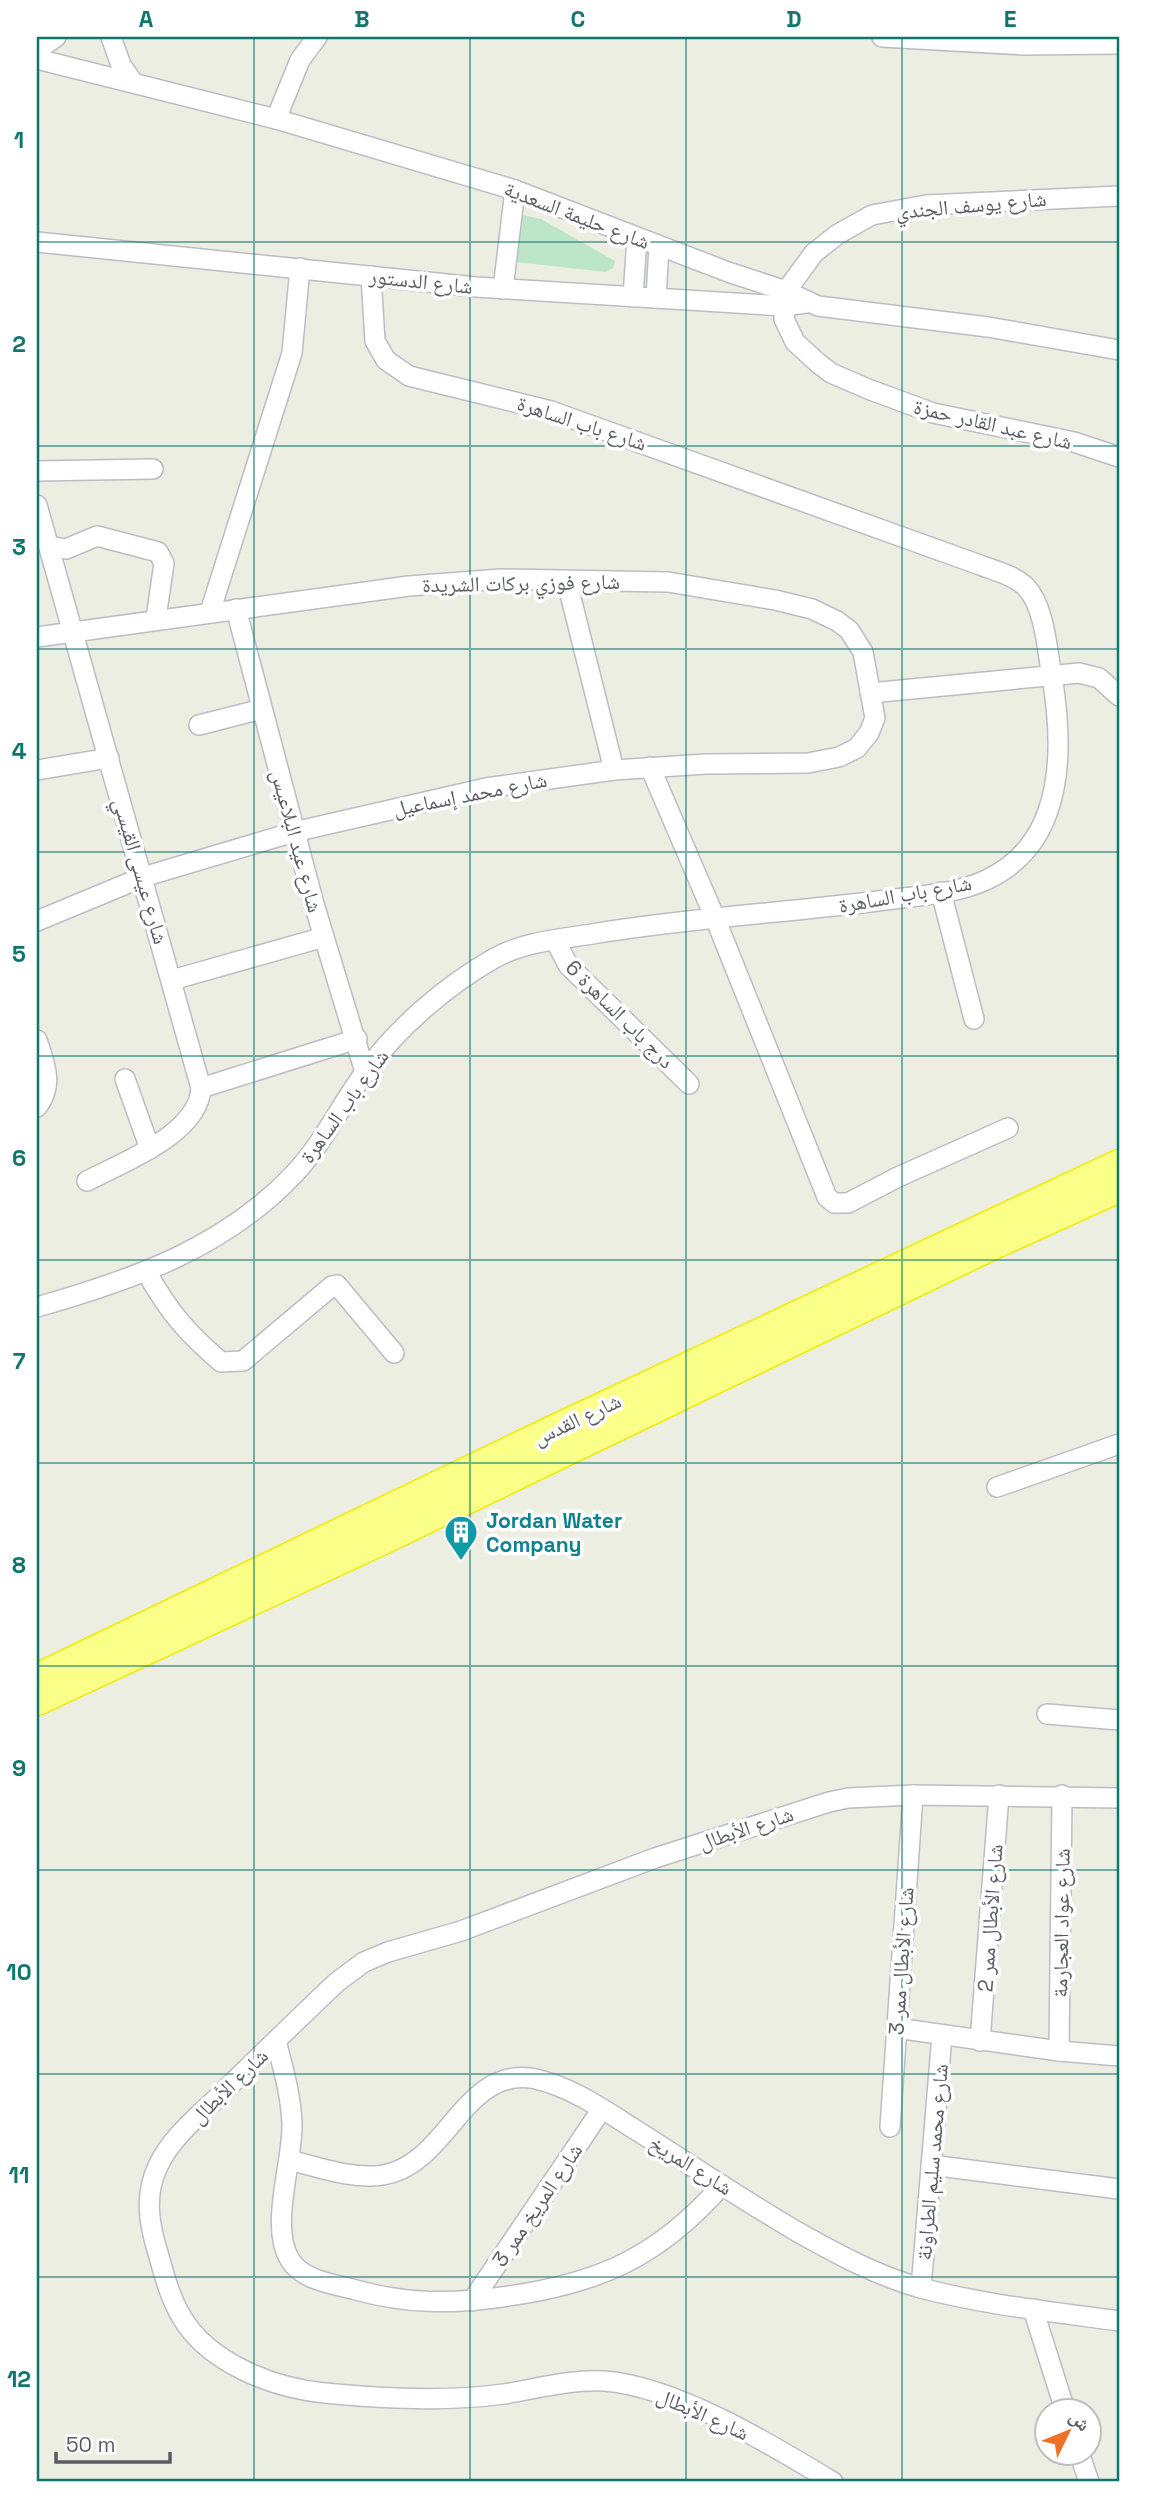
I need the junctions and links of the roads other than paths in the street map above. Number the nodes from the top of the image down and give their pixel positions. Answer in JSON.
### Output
{"nodes":[{"id":1,"x":56,"y":37,"type":"edge"},
{"id":2,"x":111,"y":37,"type":"edge"},
{"id":3,"x":317,"y":37,"type":"edge"},
{"id":4,"x":882,"y":37,"type":"edge"},
{"id":5,"x":925,"y":38,"type":"edge"},
{"id":6,"x":1119,"y":44,"type":"edge"},
{"id":7,"x":37,"y":50,"type":"edge"},
{"id":8,"x":37,"y":59,"type":"edge"},
{"id":9,"x":133,"y":82,"type":"junction"},
{"id":10,"x":276,"y":119,"type":"junction"},
{"id":11,"x":515,"y":190,"type":"junction"},
{"id":12,"x":1119,"y":196,"type":"edge"},
{"id":13,"x":637,"y":238,"type":"junction"},
{"id":14,"x":37,"y":243,"type":"edge"},
{"id":15,"x":659,"y":246,"type":"junction"},
{"id":16,"x":300,"y":268,"type":"junction"},
{"id":17,"x":371,"y":276,"type":"junction"},
{"id":18,"x":503,"y":289,"type":"junction"},
{"id":19,"x":633,"y":297,"type":"junction"},
{"id":20,"x":656,"y":298,"type":"junction"},
{"id":21,"x":785,"y":299,"type":"junction"},
{"id":22,"x":1119,"y":350,"type":"edge"},
{"id":23,"x":1119,"y":457,"type":"edge"},
{"id":24,"x":153,"y":469,"type":"dead end"},
{"id":25,"x":37,"y":471,"type":"edge"},
{"id":26,"x":37,"y":505,"type":"edge"},
{"id":27,"x":49,"y":546,"type":"junction"},
{"id":28,"x":567,"y":582,"type":"junction"},
{"id":29,"x":236,"y":609,"type":"junction"},
{"id":30,"x":210,"y":612,"type":"junction"},
{"id":31,"x":156,"y":618,"type":"junction"},
{"id":32,"x":74,"y":631,"type":"junction"},
{"id":33,"x":37,"y":637,"type":"edge"},
{"id":34,"x":1052,"y":674,"type":"junction"},
{"id":35,"x":870,"y":693,"type":"junction"},
{"id":36,"x":1119,"y":696,"type":"edge"},
{"id":37,"x":262,"y":709,"type":"junction"},
{"id":38,"x":199,"y":726,"type":"dead end"},
{"id":39,"x":109,"y":758,"type":"junction"},
{"id":40,"x":650,"y":768,"type":"junction"},
{"id":41,"x":37,"y":770,"type":"edge"},
{"id":42,"x":614,"y":770,"type":"junction"},
{"id":43,"x":294,"y":832,"type":"junction"},
{"id":44,"x":143,"y":877,"type":"junction"},
{"id":45,"x":941,"y":892,"type":"junction"},
{"id":46,"x":715,"y":918,"type":"junction"},
{"id":47,"x":37,"y":921,"type":"edge"},
{"id":48,"x":324,"y":937,"type":"junction"},
{"id":49,"x":555,"y":940,"type":"junction"},
{"id":50,"x":172,"y":980,"type":"junction"},
{"id":51,"x":974,"y":1019,"type":"dead end"},
{"id":52,"x":357,"y":1038,"type":"junction"},
{"id":53,"x":37,"y":1040,"type":"edge"},
{"id":54,"x":365,"y":1072,"type":"junction"},
{"id":55,"x":125,"y":1079,"type":"dead end"},
{"id":56,"x":689,"y":1084,"type":"dead end"},
{"id":57,"x":201,"y":1088,"type":"junction"},
{"id":58,"x":37,"y":1107,"type":"edge"},
{"id":59,"x":1008,"y":1128,"type":"dead end"},
{"id":60,"x":150,"y":1149,"type":"junction"},
{"id":61,"x":1119,"y":1164,"type":"edge"},
{"id":62,"x":87,"y":1181,"type":"dead end"},
{"id":63,"x":1119,"y":1188,"type":"edge"},
{"id":64,"x":146,"y":1273,"type":"junction"},
{"id":65,"x":38,"y":1302,"type":"edge"},
{"id":66,"x":394,"y":1353,"type":"dead end"},
{"id":67,"x":1119,"y":1444,"type":"edge"},
{"id":68,"x":997,"y":1487,"type":"dead end"},
{"id":69,"x":37,"y":1678,"type":"edge"},
{"id":70,"x":37,"y":1701,"type":"edge"},
{"id":71,"x":1047,"y":1714,"type":"dead end"},
{"id":72,"x":1119,"y":1720,"type":"edge"},
{"id":73,"x":913,"y":1795,"type":"junction"},
{"id":74,"x":999,"y":1795,"type":"junction"},
{"id":75,"x":1062,"y":1795,"type":"junction"},
{"id":76,"x":1119,"y":1798,"type":"edge"},
{"id":77,"x":896,"y":2028,"type":"junction"},
{"id":78,"x":942,"y":2035,"type":"junction"},
{"id":79,"x":276,"y":2041,"type":"junction"},
{"id":80,"x":980,"y":2041,"type":"junction"},
{"id":81,"x":1059,"y":2051,"type":"junction"},
{"id":82,"x":1119,"y":2056,"type":"edge"},
{"id":83,"x":602,"y":2109,"type":"junction"},
{"id":84,"x":890,"y":2127,"type":"dead end"},
{"id":85,"x":289,"y":2160,"type":"junction"},
{"id":86,"x":931,"y":2165,"type":"junction"},
{"id":87,"x":722,"y":2185,"type":"junction"},
{"id":88,"x":1119,"y":2189,"type":"edge"},
{"id":89,"x":921,"y":2288,"type":"junction"},
{"id":90,"x":472,"y":2301,"type":"junction"},
{"id":91,"x":1033,"y":2309,"type":"junction"},
{"id":92,"x":1119,"y":2321,"type":"edge"},
{"id":93,"x":1061,"y":2396,"type":"edge"},
{"id":94,"x":833,"y":2482,"type":"edge"}],
"edges":[{"from":1,"to":7,"type":"street"},
{"from":2,"to":9,"type":"street"},
{"from":3,"to":10,"type":"street"},
{"from":4,"to":5,"type":"street"},
{"from":5,"to":6,"type":"street"},
{"from":8,"to":9,"type":"street","name":"شارع حليمة السعدية"},
{"from":9,"to":10,"type":"street","name":"شارع حليمة السعدية"},
{"from":10,"to":11,"type":"street","name":"شارع حليمة السعدية"},
{"from":11,"to":13,"type":"street","name":"شارع حليمة السعدية"},
{"from":11,"to":18,"type":"street"},
{"from":12,"to":21,"type":"street","name":"شارع يوسف الجندي"},
{"from":13,"to":15,"type":"street","name":"شارع حليمة السعدية"},
{"from":13,"to":19,"type":"street"},
{"from":14,"to":16,"type":"street","name":"شارع الدستور"},
{"from":15,"to":20,"type":"street"},
{"from":15,"to":21,"type":"street","name":"شارع حليمة السعدية"},
{"from":16,"to":17,"type":"street","name":"شارع الدستور"},
{"from":16,"to":30,"type":"street"},
{"from":17,"to":18,"type":"street","name":"شارع الدستور"},
{"from":17,"to":34,"type":"street","name":"شارع باب الساهرة"},
{"from":18,"to":19,"type":"street","name":"شارع الدستور"},
{"from":19,"to":20,"type":"street","name":"شارع الدستور"},
{"from":20,"to":21,"type":"street","name":"شارع الدستور"},
{"from":21,"to":22,"type":"street","name":"شارع الدستور"},
{"from":21,"to":23,"type":"street","name":"شارع عبد القادر حمزة"},
{"from":24,"to":25,"type":"street"},
{"from":26,"to":27,"type":"street","name":"شارع عيسى القيسي"},
{"from":27,"to":31,"type":"street"},
{"from":27,"to":32,"type":"street","name":"شارع عيسى القيسي"},
{"from":28,"to":29,"type":"street","name":"شارع فوزي بركات الشريدة"},
{"from":28,"to":35,"type":"street","name":"شارع فوزي بركات الشريدة"},
{"from":28,"to":42,"type":"street"},
{"from":29,"to":30,"type":"street","name":"شارع فوزي بركات الشريدة"},
{"from":29,"to":37,"type":"street","name":"شارع عيد البلاعيس"},
{"from":30,"to":31,"type":"street","name":"شارع فوزي بركات الشريدة"},
{"from":31,"to":32,"type":"street","name":"شارع فوزي بركات الشريدة"},
{"from":32,"to":33,"type":"street","name":"شارع فوزي بركات الشريدة"},
{"from":32,"to":39,"type":"street","name":"شارع عيسى القيسي"},
{"from":34,"to":35,"type":"street"},
{"from":34,"to":36,"type":"street"},
{"from":34,"to":45,"type":"street","name":"شارع باب الساهرة"},
{"from":35,"to":40,"type":"street","name":"شارع محمد إسماعيل"},
{"from":37,"to":38,"type":"street"},
{"from":37,"to":43,"type":"street","name":"شارع عيد البلاعيس"},
{"from":39,"to":41,"type":"street"},
{"from":39,"to":44,"type":"street","name":"شارع عيسى القيسي"},
{"from":40,"to":42,"type":"street","name":"شارع محمد إسماعيل"},
{"from":40,"to":46,"type":"street"},
{"from":42,"to":43,"type":"street","name":"شارع محمد إسماعيل"},
{"from":43,"to":44,"type":"street","name":"شارع محمد إسماعيل"},
{"from":43,"to":48,"type":"street","name":"شارع عيد البلاعيس"},
{"from":44,"to":47,"type":"street","name":"شارع محمد إسماعيل"},
{"from":44,"to":50,"type":"street","name":"شارع عيسى القيسي"},
{"from":45,"to":46,"type":"street","name":"شارع باب الساهرة"},
{"from":45,"to":51,"type":"street"},
{"from":46,"to":49,"type":"street","name":"شارع باب الساهرة"},
{"from":46,"to":59,"type":"street"},
{"from":48,"to":50,"type":"street"},
{"from":48,"to":52,"type":"street","name":"شارع عيد البلاعيس"},
{"from":49,"to":54,"type":"street","name":"شارع باب الساهرة"},
{"from":49,"to":56,"type":"street","name":"درج باب الساهرة 6"},
{"from":50,"to":57,"type":"street","name":"شارع عيسى القيسي"},
{"from":52,"to":54,"type":"street","name":"شارع عيد البلاعيس"},
{"from":52,"to":57,"type":"street"},
{"from":53,"to":58,"type":"street"},
{"from":54,"to":64,"type":"street","name":"شارع باب الساهرة"},
{"from":55,"to":60,"type":"street"},
{"from":57,"to":60,"type":"street"},
{"from":60,"to":62,"type":"street"},
{"from":61,"to":69,"type":"highway","name":"شارع القدس"},
{"from":63,"to":70,"type":"highway","name":"شارع القدس"},
{"from":64,"to":65,"type":"street","name":"شارع باب الساهرة"},
{"from":64,"to":66,"type":"street"},
{"from":67,"to":68,"type":"street"},
{"from":71,"to":72,"type":"street"},
{"from":73,"to":74,"type":"street","name":"شارع الأبطال"},
{"from":73,"to":77,"type":"street","name":"شارع الأبطال ممر 3"},
{"from":73,"to":79,"type":"street","name":"شارع الأبطال"},
{"from":74,"to":75,"type":"street","name":"شارع الأبطال"},
{"from":74,"to":80,"type":"street","name":"شارع الأبطال ممر 2"},
{"from":75,"to":76,"type":"street","name":"شارع الأبطال"},
{"from":75,"to":81,"type":"street","name":"شارع عواد العجارمة"},
{"from":77,"to":78,"type":"street","name":"شارع محمد سليم الطراونة"},
{"from":77,"to":84,"type":"street","name":"شارع الأبطال ممر 3"},
{"from":78,"to":80,"type":"street","name":"شارع محمد سليم الطراونة"},
{"from":78,"to":86,"type":"street","name":"شارع محمد سليم الطراونة"},
{"from":79,"to":85,"type":"street"},
{"from":79,"to":94,"type":"street","name":"شارع الأبطال"},
{"from":80,"to":81,"type":"street","name":"شارع محمد سليم الطراونة"},
{"from":81,"to":82,"type":"street","name":"شارع محمد سليم الطراونة"},
{"from":83,"to":85,"type":"street","name":"شارع المريخ"},
{"from":83,"to":87,"type":"street","name":"شارع المريخ"},
{"from":83,"to":90,"type":"street","name":"شارع المريخ ممر 3"},
{"from":85,"to":90,"type":"street"},
{"from":86,"to":88,"type":"street"},
{"from":86,"to":89,"type":"street","name":"شارع محمد سليم الطراونة"},
{"from":87,"to":89,"type":"street","name":"شارع المريخ"},
{"from":87,"to":90,"type":"street"},
{"from":89,"to":91,"type":"street","name":"شارع المريخ"},
{"from":91,"to":92,"type":"street","name":"شارع المريخ"},
{"from":91,"to":93,"type":"street"}]}
